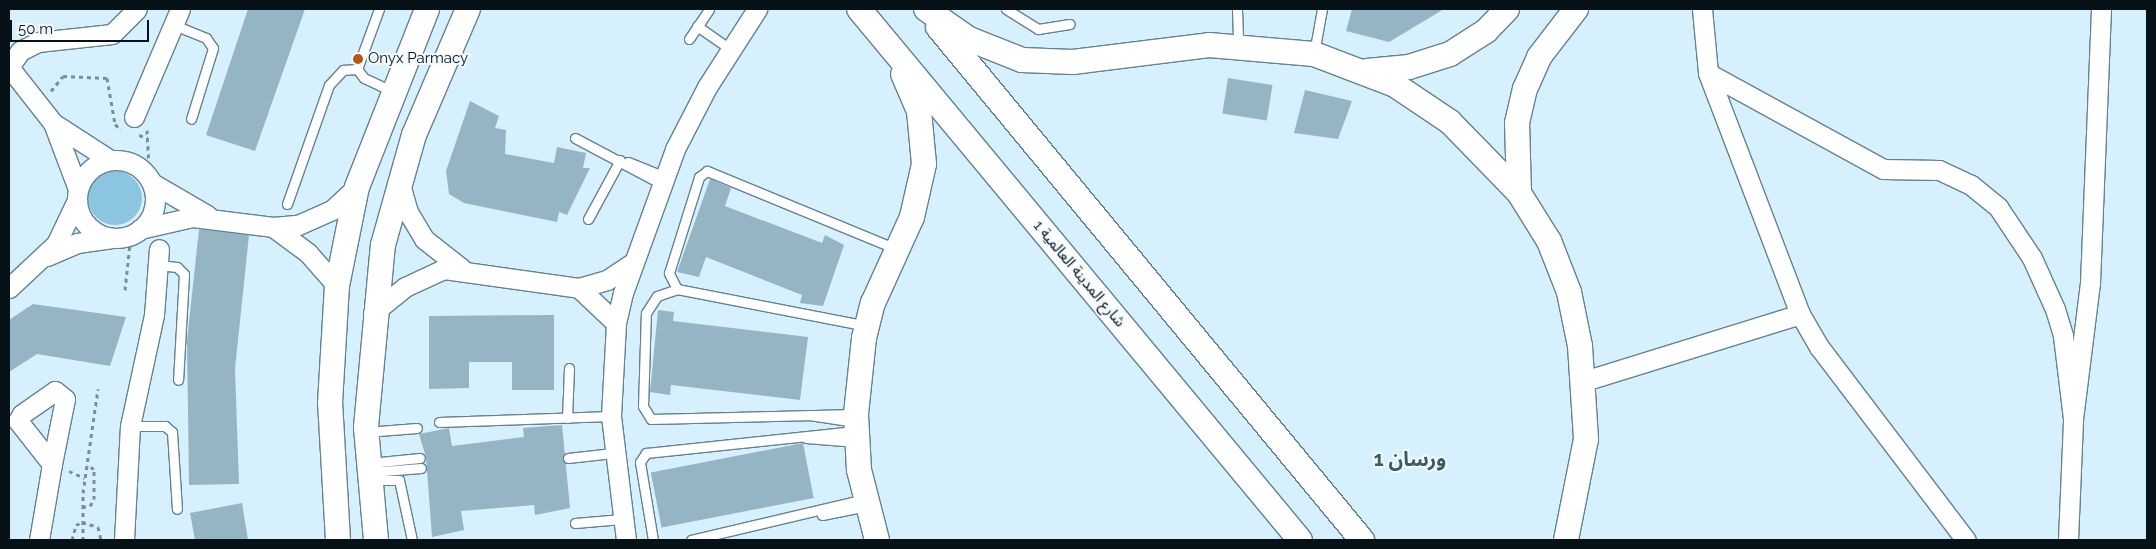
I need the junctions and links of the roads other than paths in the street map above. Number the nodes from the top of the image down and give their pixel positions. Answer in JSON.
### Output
{"nodes":[{"id":1,"x":137,"y":9,"type":"edge"},
{"id":2,"x":379,"y":9,"type":"edge"},
{"id":3,"x":427,"y":9,"type":"edge"},
{"id":4,"x":468,"y":9,"type":"edge"},
{"id":5,"x":709,"y":9,"type":"edge"},
{"id":6,"x":757,"y":9,"type":"edge"},
{"id":7,"x":859,"y":9,"type":"edge"},
{"id":8,"x":922,"y":9,"type":"edge"},
{"id":9,"x":926,"y":9,"type":"edge"},
{"id":10,"x":1006,"y":9,"type":"edge"},
{"id":11,"x":1237,"y":9,"type":"edge"},
{"id":12,"x":1322,"y":9,"type":"edge"},
{"id":13,"x":1507,"y":9,"type":"edge"},
{"id":14,"x":1576,"y":9,"type":"edge"},
{"id":15,"x":1702,"y":9,"type":"edge"},
{"id":16,"x":2101,"y":9,"type":"edge"},
{"id":17,"x":177,"y":17,"type":"edge"},
{"id":18,"x":1070,"y":24,"type":"dead end"},
{"id":19,"x":697,"y":26,"type":"junction"},
{"id":20,"x":689,"y":39,"type":"dead end"},
{"id":21,"x":885,"y":40,"type":"junction"},
{"id":22,"x":1238,"y":45,"type":"junction"},
{"id":23,"x":730,"y":49,"type":"junction"},
{"id":24,"x":1314,"y":54,"type":"junction"},
{"id":25,"x":9,"y":67,"type":"edge"},
{"id":26,"x":357,"y":69,"type":"junction"},
{"id":27,"x":1365,"y":71,"type":"junction"},
{"id":28,"x":1708,"y":73,"type":"junction"},
{"id":29,"x":392,"y":91,"type":"junction"},
{"id":30,"x":134,"y":117,"type":"road end"},
{"id":31,"x":191,"y":119,"type":"dead end"},
{"id":32,"x":53,"y":123,"type":"junction"},
{"id":33,"x":575,"y":138,"type":"dead end"},
{"id":34,"x":110,"y":160,"type":"junction"},
{"id":35,"x":620,"y":160,"type":"junction"},
{"id":36,"x":662,"y":179,"type":"junction"},
{"id":37,"x":151,"y":181,"type":"junction"},
{"id":38,"x":400,"y":181,"type":"junction"},
{"id":39,"x":358,"y":187,"type":"junction"},
{"id":40,"x":1519,"y":193,"type":"junction"},
{"id":41,"x":77,"y":194,"type":"junction"},
{"id":42,"x":287,"y":204,"type":"dead end"},
{"id":43,"x":211,"y":217,"type":"junction"},
{"id":44,"x":588,"y":219,"type":"dead end"},
{"id":45,"x":273,"y":227,"type":"junction"},
{"id":46,"x":136,"y":232,"type":"junction"},
{"id":47,"x":112,"y":238,"type":"junction"},
{"id":48,"x":897,"y":250,"type":"junction"},
{"id":49,"x":46,"y":257,"type":"junction"},
{"id":50,"x":158,"y":257,"type":"joint"},
{"id":51,"x":631,"y":264,"type":"junction"},
{"id":52,"x":461,"y":268,"type":"junction"},
{"id":53,"x":337,"y":286,"type":"junction"},
{"id":54,"x":9,"y":288,"type":"edge"},
{"id":55,"x":579,"y":288,"type":"junction"},
{"id":56,"x":677,"y":289,"type":"junction"},
{"id":57,"x":373,"y":313,"type":"junction"},
{"id":58,"x":1800,"y":314,"type":"junction"},
{"id":59,"x":616,"y":323,"type":"junction"},
{"id":60,"x":867,"y":326,"type":"junction"},
{"id":61,"x":569,"y":368,"type":"dead end"},
{"id":62,"x":178,"y":380,"type":"dead end"},
{"id":63,"x":1584,"y":381,"type":"junction"},
{"id":64,"x":611,"y":416,"type":"junction"},
{"id":65,"x":567,"y":418,"type":"junction"},
{"id":66,"x":2073,"y":419,"type":"junction"},
{"id":67,"x":440,"y":422,"type":"dead end"},
{"id":68,"x":417,"y":425,"type":"dead end"},
{"id":69,"x":130,"y":426,"type":"junction"},
{"id":70,"x":856,"y":427,"type":"junction"},
{"id":71,"x":366,"y":430,"type":"junction"},
{"id":72,"x":613,"y":453,"type":"junction"},
{"id":73,"x":568,"y":458,"type":"dead end"},
{"id":74,"x":420,"y":463,"type":"dead end"},
{"id":75,"x":52,"y":464,"type":"dead end"},
{"id":76,"x":368,"y":472,"type":"junction"},
{"id":77,"x":866,"y":503,"type":"junction"},
{"id":78,"x":177,"y":509,"type":"dead end"},
{"id":79,"x":819,"y":516,"type":"dead end"},
{"id":80,"x":622,"y":519,"type":"junction"},
{"id":81,"x":575,"y":523,"type":"dead end"},
{"id":82,"x":39,"y":540,"type":"edge"},
{"id":83,"x":124,"y":540,"type":"edge"},
{"id":84,"x":338,"y":540,"type":"edge"},
{"id":85,"x":376,"y":540,"type":"edge"},
{"id":86,"x":412,"y":540,"type":"edge"},
{"id":87,"x":626,"y":540,"type":"edge"},
{"id":88,"x":654,"y":540,"type":"edge"},
{"id":89,"x":691,"y":540,"type":"edge"},
{"id":90,"x":877,"y":540,"type":"edge"},
{"id":91,"x":1300,"y":540,"type":"edge"},
{"id":92,"x":1362,"y":540,"type":"edge"},
{"id":93,"x":1566,"y":540,"type":"edge"},
{"id":94,"x":1966,"y":540,"type":"edge"},
{"id":95,"x":2068,"y":540,"type":"edge"}],
"edges":[{"from":1,"to":25,"type":"street"},
{"from":2,"to":26,"type":"lane"},
{"from":3,"to":29,"type":"street"},
{"from":4,"to":38,"type":"street"},
{"from":5,"to":19,"type":"lane"},
{"from":6,"to":23,"type":"street"},
{"from":7,"to":21,"type":"street","name":"شارع المدينة العالمية 1"},
{"from":8,"to":92,"type":"street"},
{"from":9,"to":22,"type":"street"},
{"from":10,"to":18,"type":"lane"},
{"from":11,"to":22,"type":"lane"},
{"from":12,"to":24,"type":"lane"},
{"from":13,"to":27,"type":"street"},
{"from":14,"to":40,"type":"street"},
{"from":15,"to":28,"type":"street"},
{"from":16,"to":66,"type":"street"},
{"from":17,"to":30,"type":"street"},
{"from":17,"to":31,"type":"lane"},
{"from":19,"to":20,"type":"lane"},
{"from":19,"to":23,"type":"lane"},
{"from":21,"to":48,"type":"street"},
{"from":21,"to":91,"type":"street","name":"شارع المدينة العالمية 1"},
{"from":22,"to":24,"type":"street"},
{"from":23,"to":36,"type":"street"},
{"from":24,"to":27,"type":"street"},
{"from":25,"to":32,"type":"street"},
{"from":26,"to":29,"type":"lane"},
{"from":26,"to":42,"type":"lane"},
{"from":27,"to":40,"type":"street"},
{"from":28,"to":58,"type":"street"},
{"from":28,"to":66,"type":"street"},
{"from":29,"to":39,"type":"street"},
{"from":32,"to":34,"type":"street"},
{"from":32,"to":41,"type":"street"},
{"from":33,"to":35,"type":"lane"},
{"from":34,"to":37,"type":"street"},
{"from":34,"to":41,"type":"street"},
{"from":35,"to":36,"type":"lane"},
{"from":35,"to":44,"type":"lane"},
{"from":36,"to":51,"type":"street"},
{"from":37,"to":43,"type":"street"},
{"from":37,"to":46,"type":"street"},
{"from":38,"to":52,"type":"street"},
{"from":38,"to":57,"type":"street"},
{"from":39,"to":45,"type":"street"},
{"from":39,"to":53,"type":"street"},
{"from":40,"to":63,"type":"street"},
{"from":41,"to":47,"type":"street"},
{"from":41,"to":49,"type":"street"},
{"from":43,"to":45,"type":"street"},
{"from":43,"to":46,"type":"street"},
{"from":45,"to":53,"type":"street"},
{"from":46,"to":47,"type":"street"},
{"from":47,"to":49,"type":"street"},
{"from":48,"to":56,"type":"lane"},
{"from":48,"to":60,"type":"street"},
{"from":49,"to":54,"type":"street"},
{"from":50,"to":62,"type":"lane"},
{"from":50,"to":69,"type":"street"},
{"from":51,"to":55,"type":"street"},
{"from":51,"to":59,"type":"street"},
{"from":52,"to":55,"type":"street"},
{"from":52,"to":57,"type":"street"},
{"from":53,"to":84,"type":"street"},
{"from":55,"to":59,"type":"street"},
{"from":56,"to":60,"type":"lane"},
{"from":56,"to":70,"type":"lane"},
{"from":57,"to":71,"type":"street"},
{"from":58,"to":63,"type":"street"},
{"from":58,"to":94,"type":"street"},
{"from":59,"to":64,"type":"street"},
{"from":60,"to":70,"type":"street"},
{"from":61,"to":65,"type":"lane"},
{"from":63,"to":93,"type":"street"},
{"from":64,"to":65,"type":"lane"},
{"from":64,"to":72,"type":"street"},
{"from":65,"to":67,"type":"lane"},
{"from":66,"to":95,"type":"street"},
{"from":68,"to":71,"type":"lane"},
{"from":69,"to":78,"type":"lane"},
{"from":69,"to":83,"type":"street"},
{"from":70,"to":77,"type":"street"},
{"from":70,"to":88,"type":"lane"},
{"from":71,"to":76,"type":"street"},
{"from":72,"to":73,"type":"lane"},
{"from":72,"to":80,"type":"street"},
{"from":74,"to":76,"type":"lane"},
{"from":75,"to":82,"type":"street"},
{"from":76,"to":85,"type":"street"},
{"from":76,"to":86,"type":"lane"},
{"from":77,"to":79,"type":"lane"},
{"from":77,"to":89,"type":"lane"},
{"from":77,"to":90,"type":"street"},
{"from":80,"to":81,"type":"lane"},
{"from":80,"to":87,"type":"street"}]}
